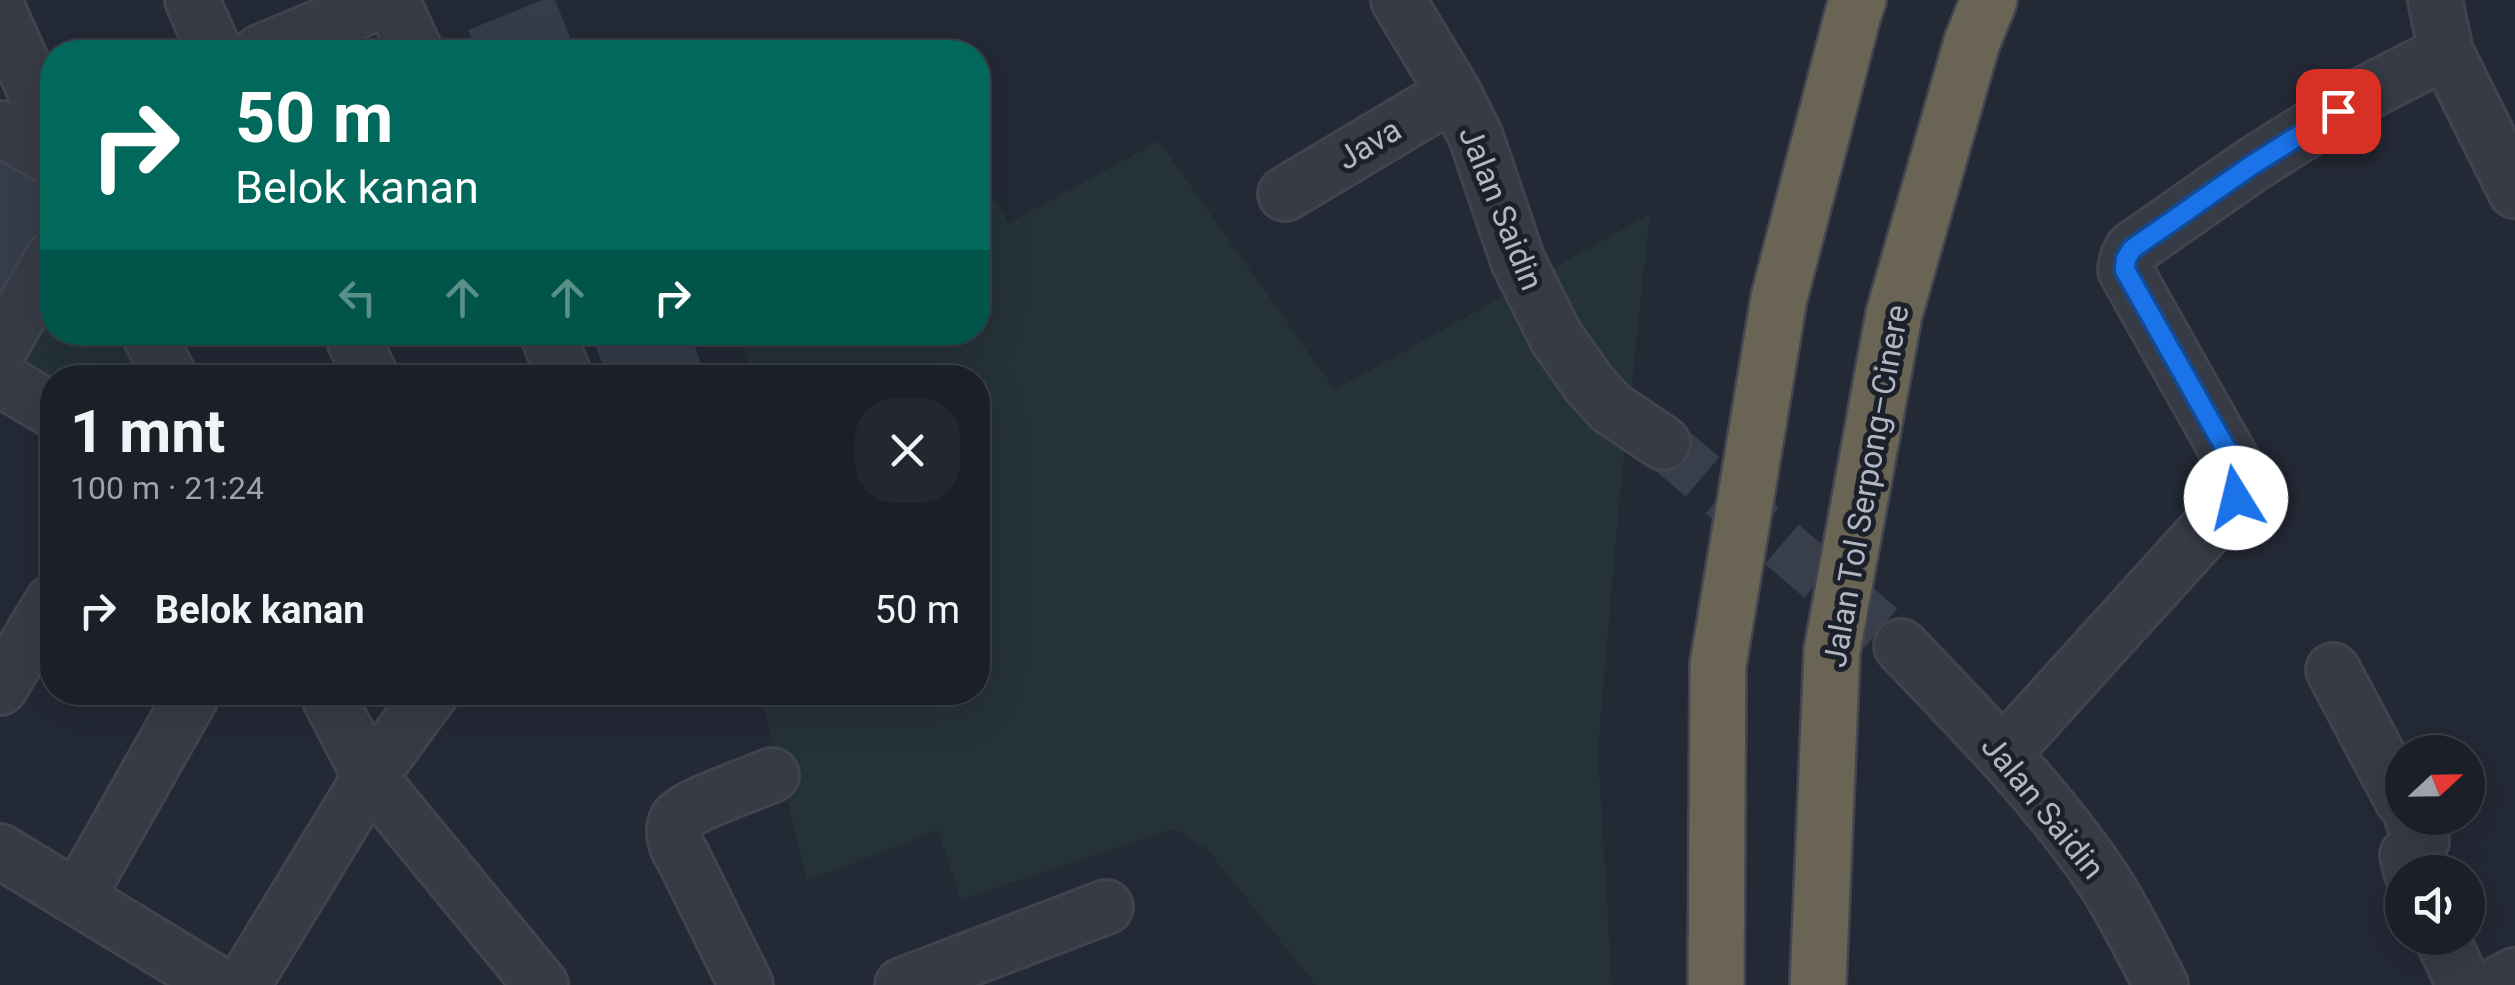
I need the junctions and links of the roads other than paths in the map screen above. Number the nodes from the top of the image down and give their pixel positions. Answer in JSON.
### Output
{"nodes":[{"id":1,"x":192,"y":0,"type":"edge"},
{"id":2,"x":384,"y":0,"type":"edge"},
{"id":3,"x":392,"y":0,"type":"edge"},
{"id":4,"x":1398,"y":0,"type":"edge"},
{"id":5,"x":1858,"y":0,"type":"edge"},
{"id":6,"x":1988,"y":0,"type":"edge"},
{"id":7,"x":2435,"y":0,"type":"edge"},
{"id":8,"x":0,"y":13,"type":"edge"},
{"id":9,"x":210,"y":40,"type":"edge"},
{"id":10,"x":289,"y":40,"type":"edge"},
{"id":11,"x":410,"y":40,"type":"edge"},
{"id":12,"x":2446,"y":52,"type":"junction"},
{"id":13,"x":1454,"y":93,"type":"junction"},
{"id":14,"x":40,"y":103,"type":"edge"},
{"id":15,"x":0,"y":128,"type":"edge"},
{"id":16,"x":40,"y":152,"type":"edge"},
{"id":17,"x":2515,"y":191,"type":"edge"},
{"id":18,"x":1285,"y":194,"type":"dead end"},
{"id":19,"x":40,"y":280,"type":"edge"},
{"id":20,"x":0,"y":348,"type":"edge"},
{"id":21,"x":0,"y":379,"type":"edge"},
{"id":22,"x":40,"y":403,"type":"edge"},
{"id":23,"x":1663,"y":442,"type":"tunnel mouth"},
{"id":24,"x":40,"y":622,"type":"edge"},
{"id":25,"x":1902,"y":646,"type":"tunnel mouth"},
{"id":26,"x":2332,"y":670,"type":"dead end"},
{"id":27,"x":0,"y":688,"type":"edge"},
{"id":28,"x":187,"y":705,"type":"edge"},
{"id":29,"x":333,"y":705,"type":"edge"},
{"id":30,"x":423,"y":705,"type":"edge"},
{"id":31,"x":2003,"y":754,"type":"junction"},
{"id":32,"x":2385,"y":768,"type":"edge"},
{"id":33,"x":772,"y":776,"type":"dead end"},
{"id":34,"x":370,"y":777,"type":"junction"},
{"id":35,"x":2420,"y":835,"type":"edge"},
{"id":36,"x":0,"y":851,"type":"edge"},
{"id":37,"x":2407,"y":855,"type":"edge"},
{"id":38,"x":78,"y":897,"type":"junction"},
{"id":39,"x":1106,"y":907,"type":"dead end"},
{"id":40,"x":2450,"y":955,"type":"edge"},
{"id":41,"x":2515,"y":975,"type":"edge"},
{"id":42,"x":220,"y":985,"type":"edge"},
{"id":43,"x":243,"y":985,"type":"edge"},
{"id":44,"x":541,"y":985,"type":"edge"},
{"id":45,"x":746,"y":985,"type":"edge"},
{"id":46,"x":902,"y":985,"type":"edge"},
{"id":47,"x":1716,"y":985,"type":"edge"},
{"id":48,"x":1818,"y":985,"type":"edge"},
{"id":49,"x":2160,"y":985,"type":"edge"},
{"id":50,"x":2464,"y":985,"type":"edge"},
{"id":51,"x":2496,"y":985,"type":"edge"}],
"edges":[{"from":1,"to":9,"type":"street"},
{"from":2,"to":10,"type":"street"},
{"from":3,"to":11,"type":"street"},
{"from":4,"to":13,"type":"street","name":"Jalan Saidin"},
{"from":5,"to":47,"type":"highway"},
{"from":6,"to":48,"type":"highway","name":"Jalan Tol Serpong–Cinere"},
{"from":7,"to":12,"type":"street"},
{"from":8,"to":14,"type":"street"},
{"from":12,"to":17,"type":"street"},
{"from":12,"to":31,"type":"street"},
{"from":13,"to":18,"type":"street","name":"Java"},
{"from":13,"to":23,"type":"street","name":"Jalan Saidin"},
{"from":15,"to":16,"type":"street"},
{"from":19,"to":20,"type":"street"},
{"from":21,"to":22,"type":"street"},
{"from":24,"to":27,"type":"street"},
{"from":25,"to":31,"type":"street","name":"Jalan Saidin"},
{"from":26,"to":32,"type":"street"},
{"from":28,"to":38,"type":"street"},
{"from":29,"to":34,"type":"street"},
{"from":30,"to":34,"type":"street"},
{"from":31,"to":49,"type":"street","name":"Jalan Saidin"},
{"from":33,"to":45,"type":"street"},
{"from":34,"to":43,"type":"street"},
{"from":34,"to":44,"type":"street"},
{"from":35,"to":37,"type":"street"},
{"from":36,"to":38,"type":"street"},
{"from":38,"to":42,"type":"street"},
{"from":39,"to":46,"type":"street"},
{"from":40,"to":50,"type":"street"},
{"from":41,"to":51,"type":"street"}]}
